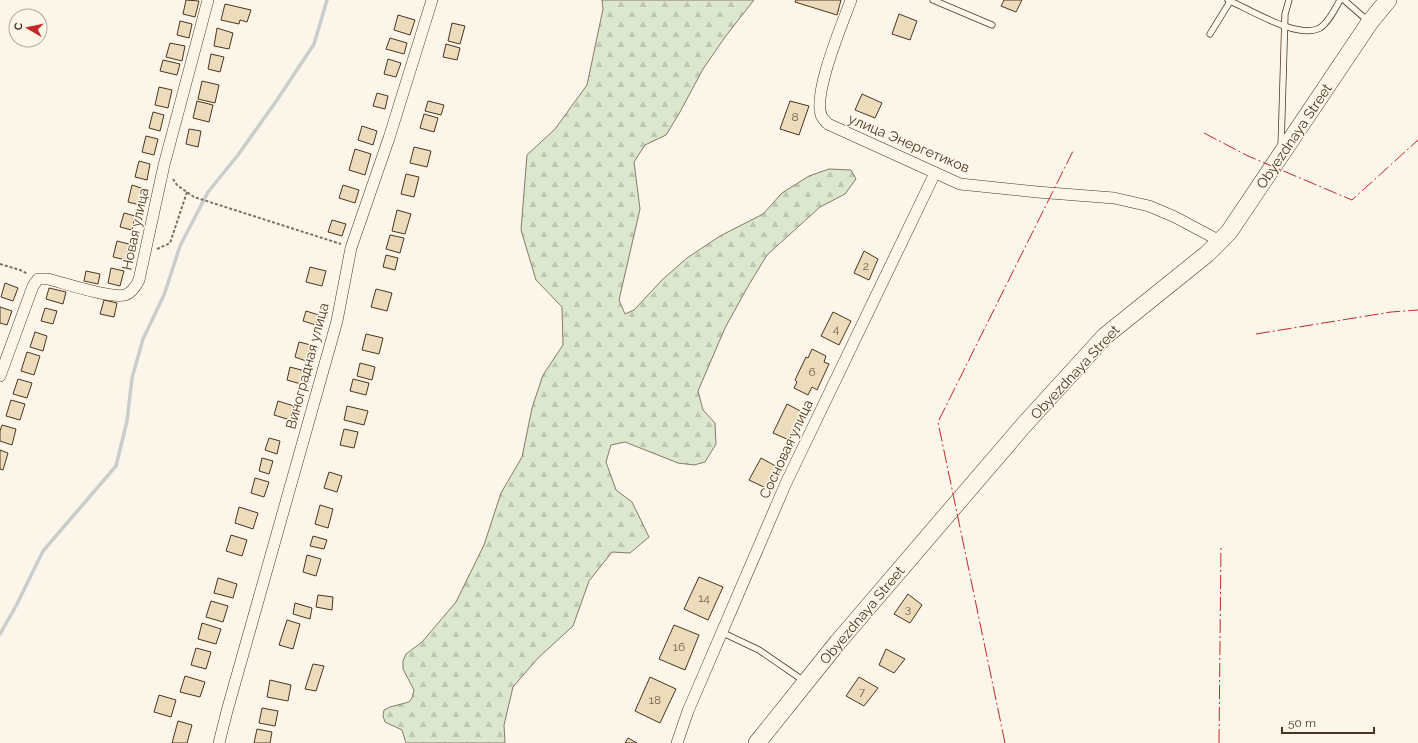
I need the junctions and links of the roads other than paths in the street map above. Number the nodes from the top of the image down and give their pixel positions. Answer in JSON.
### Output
{"nodes":[{"id":1,"x":208,"y":0,"type":"edge"},
{"id":2,"x":432,"y":0,"type":"edge"},
{"id":3,"x":851,"y":0,"type":"edge"},
{"id":4,"x":933,"y":0,"type":"edge"},
{"id":5,"x":1230,"y":0,"type":"edge"},
{"id":6,"x":1289,"y":0,"type":"edge"},
{"id":7,"x":1340,"y":0,"type":"edge"},
{"id":8,"x":1344,"y":0,"type":"edge"},
{"id":9,"x":1388,"y":0,"type":"edge"},
{"id":10,"x":1370,"y":22,"type":"junction"},
{"id":11,"x":992,"y":25,"type":"dead end"},
{"id":12,"x":1284,"y":26,"type":"junction"},
{"id":13,"x":1210,"y":34,"type":"dead end"},
{"id":14,"x":1281,"y":155,"type":"junction"},
{"id":15,"x":935,"y":173,"type":"junction"},
{"id":16,"x":1220,"y":241,"type":"junction"},
{"id":17,"x":0,"y":376,"type":"edge"},
{"id":18,"x":721,"y":632,"type":"junction"},
{"id":19,"x":806,"y":682,"type":"junction"},
{"id":20,"x":219,"y":743,"type":"edge"},
{"id":21,"x":677,"y":743,"type":"edge"},
{"id":22,"x":757,"y":743,"type":"edge"}],
"edges":[{"from":1,"to":17,"type":"street","name":"Новая улица"},
{"from":2,"to":20,"type":"street","name":"Виноградная улица"},
{"from":3,"to":15,"type":"street","name":"улица Энергетиков"},
{"from":4,"to":11,"type":"lane"},
{"from":5,"to":12,"type":"lane"},
{"from":5,"to":13,"type":"lane"},
{"from":6,"to":12,"type":"lane"},
{"from":7,"to":12,"type":"lane"},
{"from":8,"to":10,"type":"lane"},
{"from":9,"to":10,"type":"main road","name":"Obyezdnaya Street"},
{"from":10,"to":14,"type":"main road","name":"Obyezdnaya Street"},
{"from":12,"to":14,"type":"lane"},
{"from":14,"to":16,"type":"main road","name":"Obyezdnaya Street"},
{"from":15,"to":16,"type":"street","name":"улица Энергетиков"},
{"from":15,"to":18,"type":"street","name":"Сосновая улица"},
{"from":16,"to":19,"type":"main road","name":"Obyezdnaya Street"},
{"from":18,"to":19,"type":"lane"},
{"from":18,"to":21,"type":"street","name":"Сосновая улица"},
{"from":19,"to":22,"type":"main road","name":"Obyezdnaya Street"}]}
